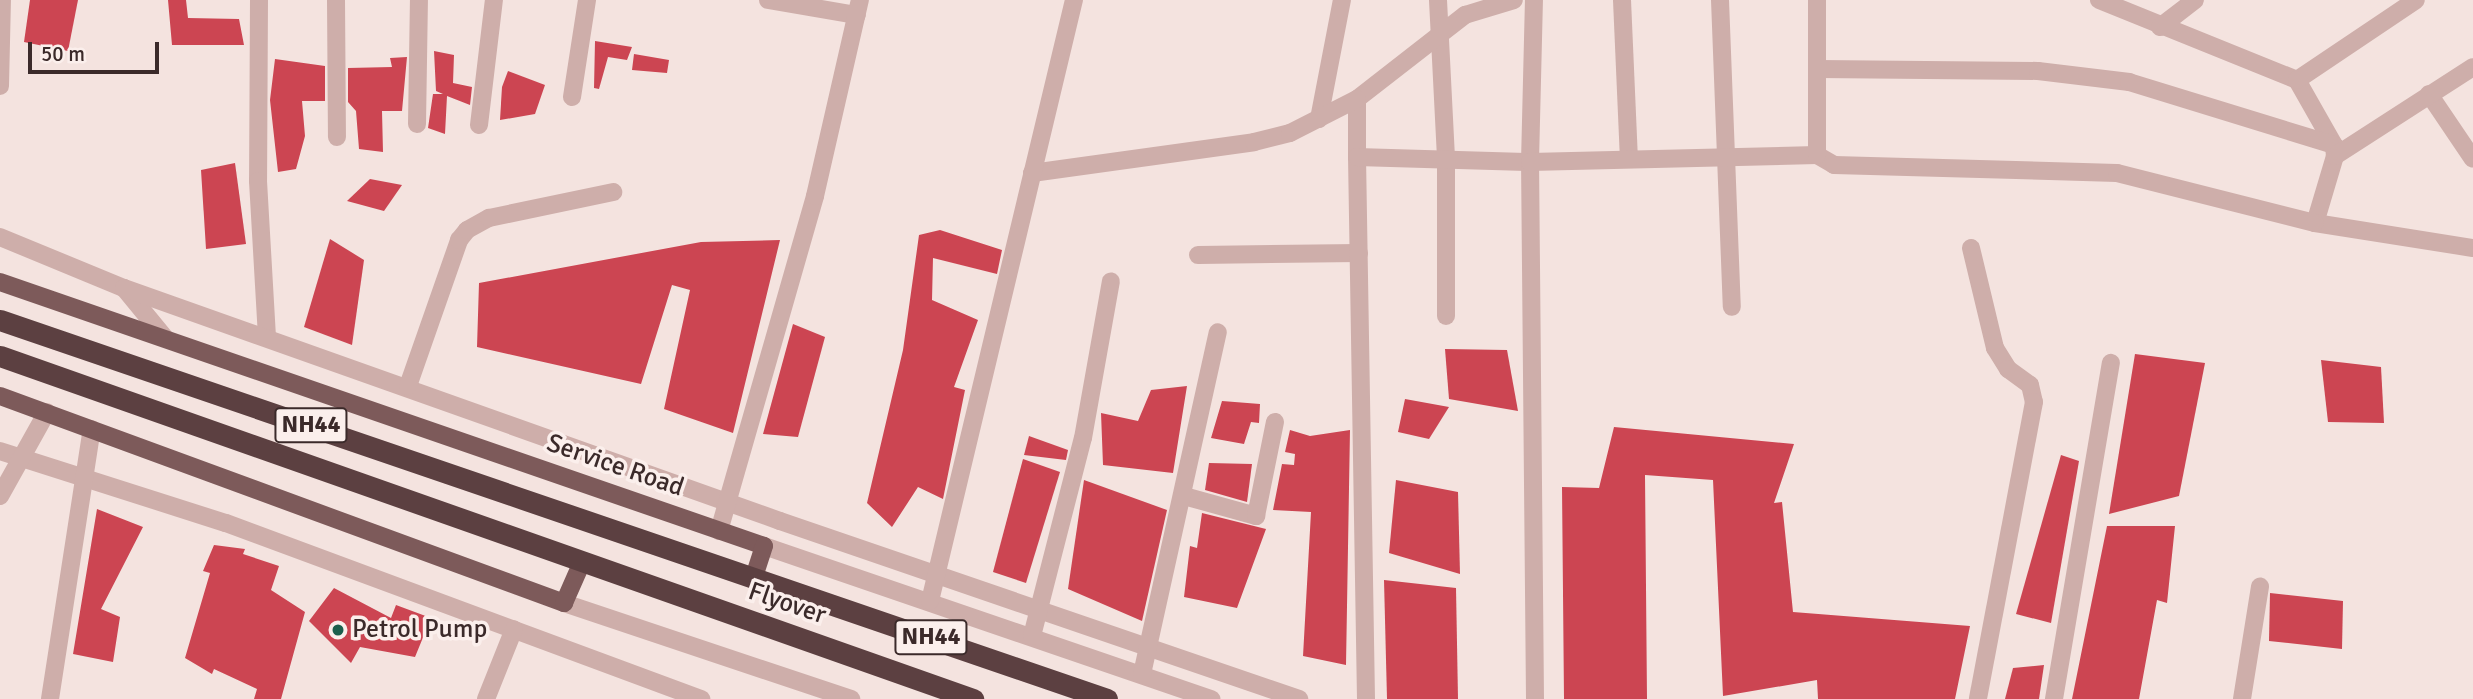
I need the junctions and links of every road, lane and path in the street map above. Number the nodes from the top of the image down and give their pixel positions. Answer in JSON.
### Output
{"nodes":[{"id":1,"x":2,"y":0,"type":"edge"},
{"id":2,"x":259,"y":0,"type":"edge"},
{"id":3,"x":336,"y":0,"type":"edge"},
{"id":4,"x":419,"y":0,"type":"edge"},
{"id":5,"x":494,"y":0,"type":"edge"},
{"id":6,"x":587,"y":0,"type":"edge"},
{"id":7,"x":768,"y":0,"type":"edge"},
{"id":8,"x":1073,"y":0,"type":"edge"},
{"id":9,"x":1342,"y":0,"type":"edge"},
{"id":10,"x":1437,"y":0,"type":"edge"},
{"id":11,"x":1514,"y":0,"type":"edge"},
{"id":12,"x":1534,"y":0,"type":"edge"},
{"id":13,"x":1622,"y":0,"type":"edge"},
{"id":14,"x":1720,"y":0,"type":"edge"},
{"id":15,"x":1817,"y":0,"type":"edge"},
{"id":16,"x":2099,"y":0,"type":"edge"},
{"id":17,"x":2195,"y":0,"type":"edge"},
{"id":18,"x":2416,"y":0,"type":"edge"},
{"id":19,"x":859,"y":8,"type":"edge"},
{"id":20,"x":2160,"y":27,"type":"junction"},
{"id":21,"x":1436,"y":34,"type":"junction"},
{"id":22,"x":2473,"y":67,"type":"edge"},
{"id":23,"x":1818,"y":69,"type":"junction"},
{"id":24,"x":2297,"y":80,"type":"junction"},
{"id":25,"x":0,"y":86,"type":"edge"},
{"id":26,"x":2429,"y":94,"type":"junction"},
{"id":27,"x":572,"y":97,"type":"dead end"},
{"id":28,"x":1357,"y":99,"type":"junction"},
{"id":29,"x":1319,"y":119,"type":"junction"},
{"id":30,"x":417,"y":124,"type":"dead end"},
{"id":31,"x":479,"y":125,"type":"dead end"},
{"id":32,"x":337,"y":136,"type":"dead end"},
{"id":33,"x":2335,"y":150,"type":"junction"},
{"id":34,"x":1726,"y":155,"type":"junction"},
{"id":35,"x":1817,"y":155,"type":"junction"},
{"id":36,"x":1357,"y":157,"type":"junction"},
{"id":37,"x":1629,"y":158,"type":"junction"},
{"id":38,"x":1446,"y":159,"type":"junction"},
{"id":39,"x":2473,"y":159,"type":"edge"},
{"id":40,"x":1530,"y":162,"type":"junction"},
{"id":41,"x":1032,"y":173,"type":"junction"},
{"id":42,"x":613,"y":192,"type":"dead end"},
{"id":43,"x":2315,"y":223,"type":"junction"},
{"id":44,"x":0,"y":237,"type":"edge"},
{"id":45,"x":1971,"y":248,"type":"dead end"},
{"id":46,"x":2473,"y":248,"type":"edge"},
{"id":47,"x":1359,"y":253,"type":"junction"},
{"id":48,"x":1198,"y":255,"type":"dead end"},
{"id":49,"x":1111,"y":281,"type":"dead end"},
{"id":50,"x":0,"y":282,"type":"edge"},
{"id":51,"x":124,"y":288,"type":"junction"},
{"id":52,"x":1732,"y":307,"type":"dead end"},
{"id":53,"x":1446,"y":316,"type":"dead end"},
{"id":54,"x":0,"y":320,"type":"edge"},
{"id":55,"x":1218,"y":332,"type":"dead end"},
{"id":56,"x":267,"y":337,"type":"junction"},
{"id":57,"x":165,"y":338,"type":"junction"},
{"id":58,"x":0,"y":356,"type":"edge"},
{"id":59,"x":2110,"y":363,"type":"dead end"},
{"id":60,"x":408,"y":386,"type":"junction"},
{"id":61,"x":0,"y":396,"type":"edge"},
{"id":62,"x":47,"y":412,"type":"junction"},
{"id":63,"x":1275,"y":422,"type":"dead end"},
{"id":64,"x":92,"y":429,"type":"junction"},
{"id":65,"x":0,"y":451,"type":"edge"},
{"id":66,"x":23,"y":458,"type":"junction"},
{"id":67,"x":86,"y":475,"type":"junction"},
{"id":68,"x":0,"y":496,"type":"edge"},
{"id":69,"x":1184,"y":496,"type":"junction"},
{"id":70,"x":726,"y":502,"type":"junction"},
{"id":71,"x":719,"y":531,"type":"junction"},
{"id":72,"x":764,"y":546,"type":"junction"},
{"id":73,"x":582,"y":562,"type":"junction"},
{"id":74,"x":754,"y":576,"type":"junction"},
{"id":75,"x":937,"y":576,"type":"junction"},
{"id":76,"x":2260,"y":586,"type":"dead end"},
{"id":77,"x":930,"y":601,"type":"junction"},
{"id":78,"x":564,"y":603,"type":"junction"},
{"id":79,"x":1040,"y":611,"type":"junction"},
{"id":80,"x":514,"y":629,"type":"junction"},
{"id":81,"x":1032,"y":636,"type":"junction"},
{"id":82,"x":1149,"y":647,"type":"junction"},
{"id":83,"x":1142,"y":674,"type":"junction"},
{"id":84,"x":675,"y":694,"type":"edge"},
{"id":85,"x":50,"y":699,"type":"edge"},
{"id":86,"x":486,"y":699,"type":"edge"},
{"id":87,"x":701,"y":699,"type":"edge"},
{"id":88,"x":851,"y":699,"type":"edge"},
{"id":89,"x":973,"y":699,"type":"edge"},
{"id":90,"x":1107,"y":699,"type":"edge"},
{"id":91,"x":1212,"y":699,"type":"edge"},
{"id":92,"x":1298,"y":699,"type":"edge"},
{"id":93,"x":1366,"y":699,"type":"edge"},
{"id":94,"x":1535,"y":699,"type":"edge"},
{"id":95,"x":1978,"y":699,"type":"edge"},
{"id":96,"x":2054,"y":699,"type":"edge"},
{"id":97,"x":2242,"y":699,"type":"edge"}],
"edges":[{"from":1,"to":25,"type":"street"},
{"from":2,"to":56,"type":"street"},
{"from":3,"to":32,"type":"street"},
{"from":4,"to":30,"type":"street"},
{"from":5,"to":31,"type":"street"},
{"from":6,"to":27,"type":"street"},
{"from":7,"to":19,"type":"street"},
{"from":8,"to":41,"type":"street"},
{"from":9,"to":29,"type":"street"},
{"from":10,"to":21,"type":"street"},
{"from":11,"to":21,"type":"street"},
{"from":12,"to":40,"type":"street"},
{"from":13,"to":37,"type":"street"},
{"from":14,"to":34,"type":"street"},
{"from":15,"to":23,"type":"street"},
{"from":16,"to":20,"type":"street"},
{"from":17,"to":20,"type":"street"},
{"from":18,"to":24,"type":"street"},
{"from":19,"to":70,"type":"street"},
{"from":20,"to":24,"type":"street"},
{"from":21,"to":28,"type":"street"},
{"from":21,"to":38,"type":"street"},
{"from":22,"to":26,"type":"street"},
{"from":23,"to":33,"type":"street"},
{"from":23,"to":35,"type":"street"},
{"from":24,"to":33,"type":"street"},
{"from":26,"to":33,"type":"street"},
{"from":26,"to":39,"type":"street"},
{"from":28,"to":29,"type":"street"},
{"from":28,"to":36,"type":"street"},
{"from":29,"to":41,"type":"street"},
{"from":33,"to":43,"type":"street"},
{"from":34,"to":35,"type":"street"},
{"from":34,"to":37,"type":"street"},
{"from":34,"to":52,"type":"street"},
{"from":35,"to":43,"type":"street"},
{"from":36,"to":38,"type":"street"},
{"from":36,"to":47,"type":"street"},
{"from":37,"to":40,"type":"street"},
{"from":38,"to":40,"type":"street"},
{"from":38,"to":53,"type":"street"},
{"from":40,"to":94,"type":"street"},
{"from":41,"to":75,"type":"street"},
{"from":42,"to":60,"type":"street"},
{"from":43,"to":46,"type":"street"},
{"from":44,"to":51,"type":"street"},
{"from":45,"to":95,"type":"street"},
{"from":47,"to":48,"type":"street"},
{"from":47,"to":93,"type":"street"},
{"from":49,"to":79,"type":"street"},
{"from":50,"to":57,"type":"main road","name":"Service Road"},
{"from":51,"to":56,"type":"street"},
{"from":51,"to":57,"type":"street"},
{"from":54,"to":74,"type":"highway","number":"NH44"},
{"from":55,"to":69,"type":"street"},
{"from":56,"to":60,"type":"street"},
{"from":57,"to":71,"type":"main road","name":"Service Road"},
{"from":58,"to":73,"type":"highway","number":"NH44"},
{"from":59,"to":96,"type":"street"},
{"from":60,"to":70,"type":"street"},
{"from":61,"to":62,"type":"main road"},
{"from":62,"to":64,"type":"main road"},
{"from":62,"to":66,"type":"street"},
{"from":63,"to":69,"type":"street"},
{"from":64,"to":67,"type":"street"},
{"from":64,"to":78,"type":"main road"},
{"from":65,"to":66,"type":"street"},
{"from":66,"to":67,"type":"street"},
{"from":66,"to":68,"type":"street"},
{"from":67,"to":80,"type":"street"},
{"from":67,"to":85,"type":"street"},
{"from":69,"to":82,"type":"street"},
{"from":70,"to":71,"type":"street"},
{"from":70,"to":75,"type":"street"},
{"from":71,"to":72,"type":"main road","name":"Service Road"},
{"from":72,"to":74,"type":"main road"},
{"from":72,"to":77,"type":"street","name":"Service Road"},
{"from":73,"to":78,"type":"main road"},
{"from":73,"to":89,"type":"highway","name":"Flyover","number":"NH44"},
{"from":74,"to":90,"type":"highway","name":"Flyover","number":"NH44"},
{"from":75,"to":77,"type":"street"},
{"from":75,"to":79,"type":"street"},
{"from":76,"to":97,"type":"street"},
{"from":77,"to":81,"type":"street","name":"Service Road"},
{"from":78,"to":88,"type":"street"},
{"from":79,"to":81,"type":"street"},
{"from":79,"to":82,"type":"street"},
{"from":80,"to":84,"type":"street"},
{"from":80,"to":86,"type":"street"},
{"from":81,"to":83,"type":"street","name":"Service Road"},
{"from":82,"to":83,"type":"street"},
{"from":82,"to":92,"type":"street"},
{"from":83,"to":91,"type":"street","name":"Service Road"},
{"from":84,"to":87,"type":"street"}]}
